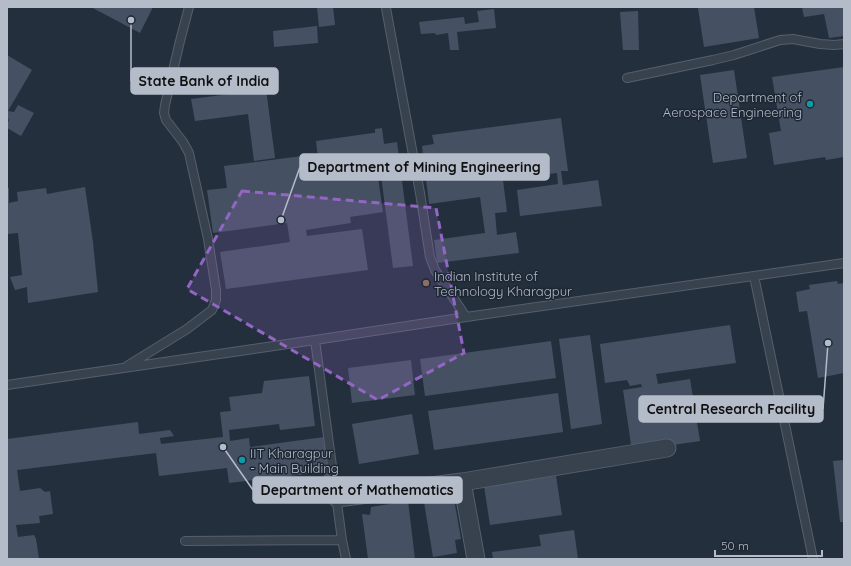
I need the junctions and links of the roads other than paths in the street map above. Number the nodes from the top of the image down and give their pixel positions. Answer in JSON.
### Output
{"nodes":[{"id":1,"x":189,"y":7,"type":"edge"},
{"id":2,"x":386,"y":8,"type":"dead end"},
{"id":3,"x":844,"y":44,"type":"edge"},
{"id":4,"x":627,"y":78,"type":"dead end"},
{"id":5,"x":844,"y":263,"type":"edge"},
{"id":6,"x":754,"y":276,"type":"junction"},
{"id":7,"x":466,"y":317,"type":"junction"},
{"id":8,"x":315,"y":340,"type":"junction"},
{"id":9,"x":123,"y":368,"type":"junction"},
{"id":10,"x":7,"y":385,"type":"edge"},
{"id":11,"x":667,"y":448,"type":"dead end"},
{"id":12,"x":462,"y":482,"type":"junction"},
{"id":13,"x":337,"y":498,"type":"junction"},
{"id":14,"x":342,"y":540,"type":"junction"},
{"id":15,"x":185,"y":541,"type":"dead end"},
{"id":16,"x":346,"y":559,"type":"edge"},
{"id":17,"x":476,"y":559,"type":"edge"},
{"id":18,"x":813,"y":559,"type":"edge"}],
"edges":[{"from":1,"to":9,"type":"lane"},
{"from":2,"to":7,"type":"lane"},
{"from":3,"to":4,"type":"lane"},
{"from":5,"to":6,"type":"lane"},
{"from":6,"to":7,"type":"lane"},
{"from":6,"to":18,"type":"lane"},
{"from":7,"to":8,"type":"lane"},
{"from":8,"to":9,"type":"lane"},
{"from":8,"to":13,"type":"lane"},
{"from":9,"to":10,"type":"lane"},
{"from":11,"to":12,"type":"street"},
{"from":12,"to":13,"type":"street"},
{"from":12,"to":17,"type":"street"},
{"from":13,"to":14,"type":"lane"},
{"from":14,"to":15,"type":"lane"},
{"from":14,"to":16,"type":"lane"}]}
